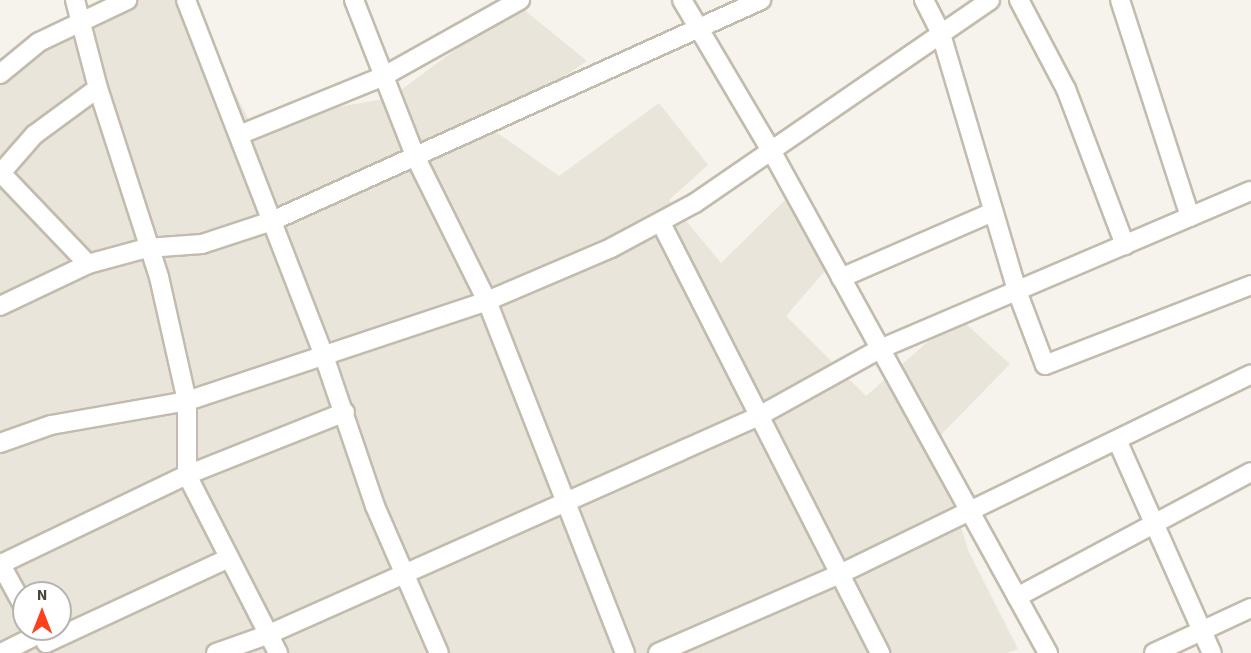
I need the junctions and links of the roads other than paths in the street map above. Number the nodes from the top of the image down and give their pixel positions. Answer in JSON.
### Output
{"nodes":[{"id":1,"x":75,"y":0,"type":"edge"},
{"id":2,"x":127,"y":0,"type":"edge"},
{"id":3,"x":186,"y":0,"type":"edge"},
{"id":4,"x":354,"y":0,"type":"edge"},
{"id":5,"x":520,"y":0,"type":"edge"},
{"id":6,"x":682,"y":0,"type":"edge"},
{"id":7,"x":760,"y":0,"type":"edge"},
{"id":8,"x":924,"y":0,"type":"edge"},
{"id":9,"x":990,"y":0,"type":"edge"},
{"id":10,"x":1019,"y":0,"type":"edge"},
{"id":11,"x":1120,"y":0,"type":"edge"},
{"id":12,"x":82,"y":21,"type":"junction"},
{"id":13,"x":700,"y":28,"type":"junction"},
{"id":14,"x":941,"y":34,"type":"junction"},
{"id":15,"x":0,"y":75,"type":"edge"},
{"id":16,"x":384,"y":76,"type":"junction"},
{"id":17,"x":98,"y":88,"type":"junction"},
{"id":18,"x":239,"y":135,"type":"junction"},
{"id":19,"x":772,"y":152,"type":"junction"},
{"id":20,"x":416,"y":158,"type":"junction"},
{"id":21,"x":0,"y":174,"type":"edge"},
{"id":22,"x":1251,"y":191,"type":"edge"},
{"id":23,"x":993,"y":212,"type":"junction"},
{"id":24,"x":1190,"y":217,"type":"junction"},
{"id":25,"x":272,"y":221,"type":"junction"},
{"id":26,"x":661,"y":223,"type":"junction"},
{"id":27,"x":1125,"y":245,"type":"junction"},
{"id":28,"x":147,"y":248,"type":"junction"},
{"id":29,"x":88,"y":264,"type":"junction"},
{"id":30,"x":842,"y":278,"type":"junction"},
{"id":31,"x":1251,"y":285,"type":"edge"},
{"id":32,"x":1017,"y":291,"type":"junction"},
{"id":33,"x":487,"y":301,"type":"junction"},
{"id":34,"x":0,"y":306,"type":"edge"},
{"id":35,"x":880,"y":349,"type":"junction"},
{"id":36,"x":324,"y":356,"type":"junction"},
{"id":37,"x":1251,"y":374,"type":"edge"},
{"id":38,"x":187,"y":401,"type":"junction"},
{"id":39,"x":345,"y":412,"type":"junction"},
{"id":40,"x":759,"y":416,"type":"junction"},
{"id":41,"x":1117,"y":440,"type":"junction"},
{"id":42,"x":0,"y":443,"type":"edge"},
{"id":43,"x":1251,"y":472,"type":"edge"},
{"id":44,"x":187,"y":475,"type":"junction"},
{"id":45,"x":566,"y":501,"type":"junction"},
{"id":46,"x":970,"y":512,"type":"junction"},
{"id":47,"x":1154,"y":524,"type":"junction"},
{"id":48,"x":229,"y":558,"type":"junction"},
{"id":49,"x":1,"y":563,"type":"edge"},
{"id":50,"x":405,"y":572,"type":"junction"},
{"id":51,"x":840,"y":574,"type":"junction"},
{"id":52,"x":12,"y":584,"type":"edge"},
{"id":53,"x":1017,"y":597,"type":"junction"},
{"id":54,"x":1251,"y":608,"type":"edge"},
{"id":55,"x":72,"y":628,"type":"edge"},
{"id":56,"x":1202,"y":630,"type":"junction"},
{"id":57,"x":267,"y":634,"type":"junction"},
{"id":58,"x":41,"y":641,"type":"edge"},
{"id":59,"x":437,"y":652,"type":"edge"},
{"id":60,"x":1,"y":653,"type":"edge"},
{"id":61,"x":216,"y":653,"type":"edge"},
{"id":62,"x":278,"y":653,"type":"edge"},
{"id":63,"x":626,"y":653,"type":"edge"},
{"id":64,"x":658,"y":653,"type":"edge"},
{"id":65,"x":880,"y":653,"type":"edge"},
{"id":66,"x":1048,"y":653,"type":"edge"},
{"id":67,"x":1154,"y":653,"type":"edge"},
{"id":68,"x":1212,"y":653,"type":"edge"}],
"edges":[{"from":1,"to":12,"type":"street"},
{"from":2,"to":12,"type":"street"},
{"from":3,"to":18,"type":"street"},
{"from":4,"to":16,"type":"street"},
{"from":5,"to":16,"type":"street"},
{"from":6,"to":13,"type":"street"},
{"from":7,"to":13,"type":"street"},
{"from":8,"to":14,"type":"street"},
{"from":9,"to":14,"type":"street"},
{"from":10,"to":27,"type":"street"},
{"from":11,"to":24,"type":"street"},
{"from":12,"to":15,"type":"street"},
{"from":12,"to":17,"type":"street"},
{"from":13,"to":19,"type":"street"},
{"from":13,"to":20,"type":"street"},
{"from":14,"to":19,"type":"street"},
{"from":14,"to":23,"type":"street"},
{"from":16,"to":18,"type":"street"},
{"from":16,"to":20,"type":"street"},
{"from":17,"to":21,"type":"street"},
{"from":17,"to":28,"type":"street"},
{"from":18,"to":25,"type":"street"},
{"from":19,"to":26,"type":"street"},
{"from":19,"to":30,"type":"street"},
{"from":20,"to":25,"type":"street"},
{"from":20,"to":33,"type":"street"},
{"from":21,"to":29,"type":"street"},
{"from":22,"to":24,"type":"street"},
{"from":23,"to":30,"type":"street"},
{"from":23,"to":32,"type":"street"},
{"from":24,"to":27,"type":"street"},
{"from":25,"to":28,"type":"street"},
{"from":25,"to":36,"type":"street"},
{"from":26,"to":33,"type":"street"},
{"from":26,"to":40,"type":"street"},
{"from":27,"to":32,"type":"street"},
{"from":28,"to":29,"type":"street"},
{"from":28,"to":38,"type":"street"},
{"from":29,"to":34,"type":"street"},
{"from":30,"to":35,"type":"street"},
{"from":31,"to":32,"type":"street"},
{"from":32,"to":35,"type":"street"},
{"from":33,"to":36,"type":"street"},
{"from":33,"to":45,"type":"street"},
{"from":35,"to":40,"type":"street"},
{"from":35,"to":46,"type":"street"},
{"from":36,"to":38,"type":"street"},
{"from":36,"to":39,"type":"street"},
{"from":37,"to":41,"type":"street"},
{"from":38,"to":42,"type":"street"},
{"from":38,"to":44,"type":"street"},
{"from":39,"to":44,"type":"street"},
{"from":39,"to":50,"type":"street"},
{"from":40,"to":45,"type":"street"},
{"from":40,"to":51,"type":"street"},
{"from":41,"to":46,"type":"street"},
{"from":41,"to":47,"type":"street"},
{"from":43,"to":47,"type":"street"},
{"from":44,"to":48,"type":"street"},
{"from":44,"to":49,"type":"street"},
{"from":45,"to":50,"type":"street"},
{"from":45,"to":63,"type":"street"},
{"from":46,"to":51,"type":"street"},
{"from":46,"to":53,"type":"street"},
{"from":47,"to":53,"type":"street"},
{"from":47,"to":56,"type":"street"},
{"from":48,"to":55,"type":"street"},
{"from":48,"to":57,"type":"street"},
{"from":49,"to":52,"type":"street"},
{"from":50,"to":57,"type":"street"},
{"from":50,"to":59,"type":"street"},
{"from":51,"to":64,"type":"street"},
{"from":51,"to":65,"type":"street"},
{"from":53,"to":66,"type":"street"},
{"from":54,"to":56,"type":"street"},
{"from":56,"to":67,"type":"street"},
{"from":56,"to":68,"type":"street"},
{"from":57,"to":61,"type":"street"},
{"from":57,"to":62,"type":"street"},
{"from":58,"to":60,"type":"street"}]}
